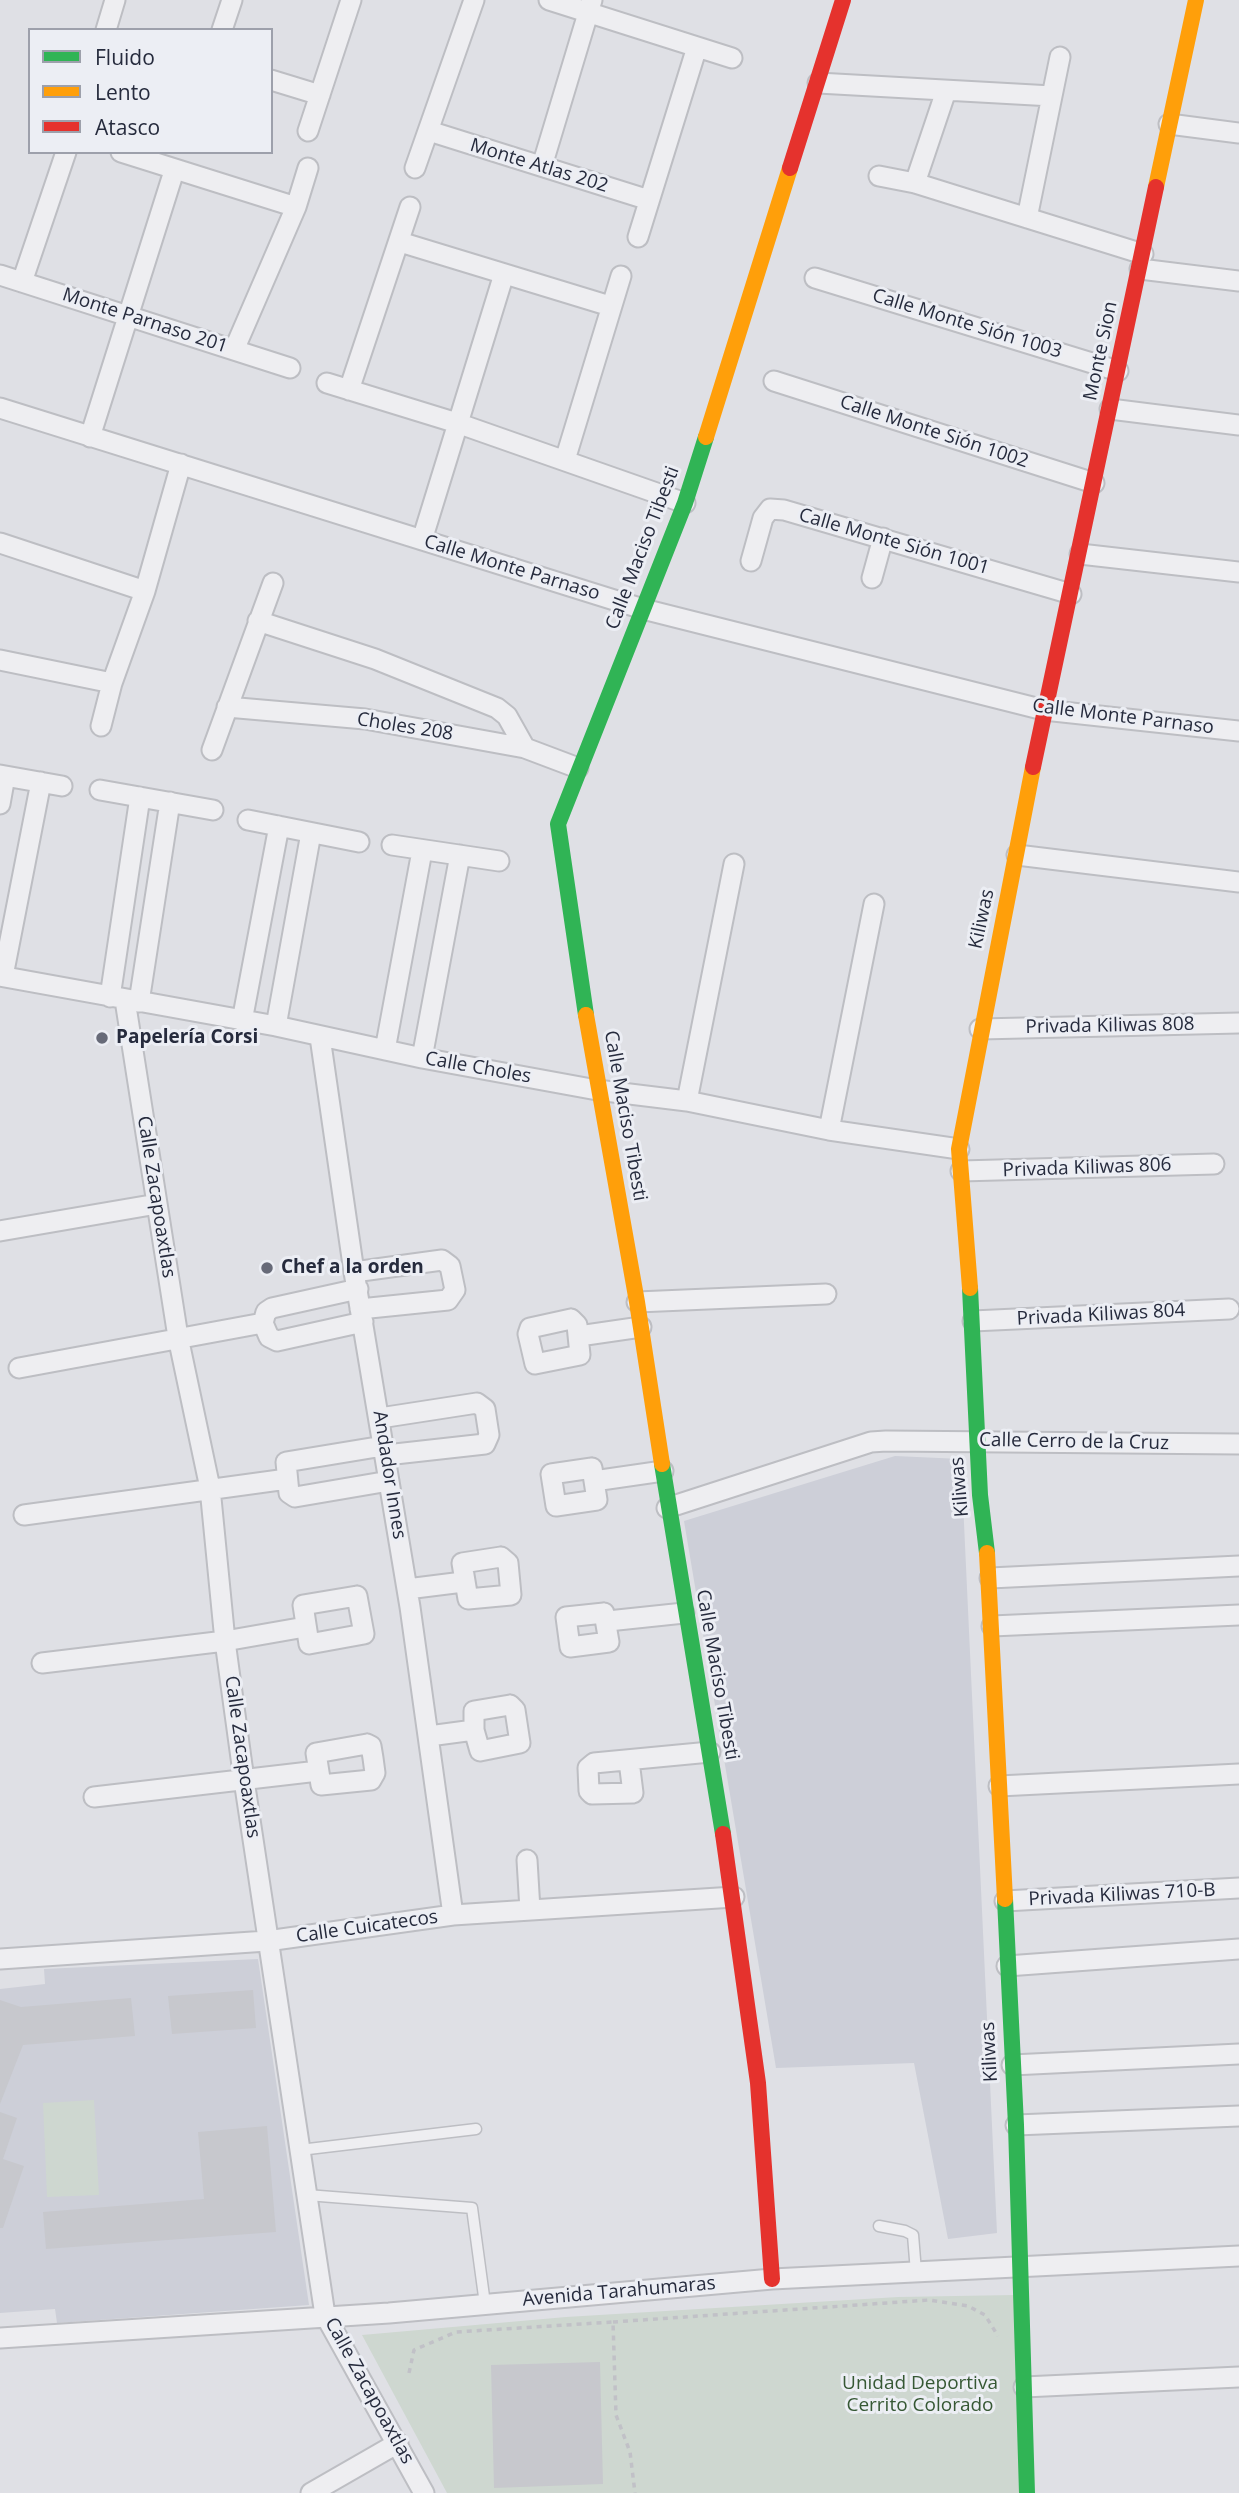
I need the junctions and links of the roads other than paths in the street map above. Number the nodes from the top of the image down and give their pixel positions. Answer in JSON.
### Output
{"nodes":[{"id":1,"x":115,"y":0,"type":"edge"},
{"id":2,"x":232,"y":0,"type":"edge"},
{"id":3,"x":351,"y":0,"type":"edge"},
{"id":4,"x":474,"y":0,"type":"edge"},
{"id":5,"x":549,"y":0,"type":"edge"},
{"id":6,"x":843,"y":0,"type":"edge"},
{"id":7,"x":1196,"y":0,"type":"edge"},
{"id":8,"x":590,"y":6,"type":"edge"},
{"id":9,"x":107,"y":28,"type":"edge"},
{"id":10,"x":223,"y":28,"type":"edge"},
{"id":11,"x":697,"y":47,"type":"junction"},
{"id":12,"x":1060,"y":57,"type":"dead end"},
{"id":13,"x":732,"y":58,"type":"dead end"},
{"id":14,"x":273,"y":81,"type":"edge"},
{"id":15,"x":818,"y":83,"type":"junction"},
{"id":16,"x":946,"y":91,"type":"junction"},
{"id":17,"x":320,"y":95,"type":"junction"},
{"id":18,"x":1052,"y":96,"type":"junction"},
{"id":19,"x":1169,"y":124,"type":"junction"},
{"id":20,"x":308,"y":131,"type":"dead end"},
{"id":21,"x":429,"y":131,"type":"junction"},
{"id":22,"x":1239,"y":133,"type":"edge"},
{"id":23,"x":65,"y":154,"type":"edge"},
{"id":24,"x":127,"y":154,"type":"edge"},
{"id":25,"x":542,"y":166,"type":"junction"},
{"id":26,"x":308,"y":168,"type":"dead end"},
{"id":27,"x":415,"y":168,"type":"dead end"},
{"id":28,"x":174,"y":171,"type":"junction"},
{"id":29,"x":879,"y":176,"type":"dead end"},
{"id":30,"x":915,"y":183,"type":"junction"},
{"id":31,"x":649,"y":200,"type":"junction"},
{"id":32,"x":296,"y":206,"type":"junction"},
{"id":33,"x":410,"y":207,"type":"dead end"},
{"id":34,"x":1027,"y":218,"type":"junction"},
{"id":35,"x":638,"y":237,"type":"dead end"},
{"id":36,"x":400,"y":242,"type":"junction"},
{"id":37,"x":1141,"y":261,"type":"junction"},
{"id":38,"x":504,"y":274,"type":"junction"},
{"id":39,"x":0,"y":275,"type":"edge"},
{"id":40,"x":621,"y":276,"type":"dead end"},
{"id":41,"x":815,"y":278,"type":"dead end"},
{"id":42,"x":1239,"y":281,"type":"edge"},
{"id":43,"x":22,"y":282,"type":"junction"},
{"id":44,"x":610,"y":306,"type":"junction"},
{"id":45,"x":128,"y":316,"type":"junction"},
{"id":46,"x":234,"y":350,"type":"junction"},
{"id":47,"x":290,"y":368,"type":"dead end"},
{"id":48,"x":1118,"y":371,"type":"junction"},
{"id":49,"x":774,"y":381,"type":"dead end"},
{"id":50,"x":327,"y":383,"type":"dead end"},
{"id":51,"x":349,"y":390,"type":"junction"},
{"id":52,"x":0,"y":408,"type":"edge"},
{"id":53,"x":1110,"y":409,"type":"junction"},
{"id":54,"x":457,"y":423,"type":"junction"},
{"id":55,"x":1239,"y":425,"type":"edge"},
{"id":56,"x":90,"y":437,"type":"junction"},
{"id":57,"x":565,"y":460,"type":"junction"},
{"id":58,"x":181,"y":464,"type":"junction"},
{"id":59,"x":1094,"y":484,"type":"junction"},
{"id":60,"x":685,"y":502,"type":"junction"},
{"id":61,"x":883,"y":538,"type":"junction"},
{"id":62,"x":422,"y":540,"type":"junction"},
{"id":63,"x":0,"y":543,"type":"edge"},
{"id":64,"x":1080,"y":554,"type":"junction"},
{"id":65,"x":751,"y":561,"type":"dead end"},
{"id":66,"x":1239,"y":572,"type":"edge"},
{"id":67,"x":872,"y":578,"type":"dead end"},
{"id":68,"x":273,"y":583,"type":"dead end"},
{"id":69,"x":145,"y":591,"type":"junction"},
{"id":70,"x":1070,"y":594,"type":"junction"},
{"id":71,"x":643,"y":609,"type":"junction"},
{"id":72,"x":258,"y":621,"type":"junction"},
{"id":73,"x":0,"y":660,"type":"edge"},
{"id":74,"x":112,"y":682,"type":"junction"},
{"id":75,"x":227,"y":707,"type":"junction"},
{"id":76,"x":1044,"y":710,"type":"junction"},
{"id":77,"x":101,"y":726,"type":"dead end"},
{"id":78,"x":1239,"y":731,"type":"edge"},
{"id":79,"x":525,"y":748,"type":"junction"},
{"id":80,"x":212,"y":750,"type":"dead end"},
{"id":81,"x":578,"y":768,"type":"junction"},
{"id":82,"x":3,"y":776,"type":"edge"},
{"id":83,"x":41,"y":782,"type":"junction"},
{"id":84,"x":62,"y":786,"type":"dead end"},
{"id":85,"x":100,"y":790,"type":"dead end"},
{"id":86,"x":141,"y":797,"type":"junction"},
{"id":87,"x":170,"y":803,"type":"junction"},
{"id":88,"x":0,"y":804,"type":"edge"},
{"id":89,"x":213,"y":810,"type":"dead end"},
{"id":90,"x":248,"y":820,"type":"dead end"},
{"id":91,"x":279,"y":826,"type":"junction"},
{"id":92,"x":311,"y":832,"type":"junction"},
{"id":93,"x":359,"y":842,"type":"dead end"},
{"id":94,"x":392,"y":845,"type":"dead end"},
{"id":95,"x":422,"y":851,"type":"junction"},
{"id":96,"x":460,"y":855,"type":"junction"},
{"id":97,"x":1017,"y":855,"type":"junction"},
{"id":98,"x":499,"y":861,"type":"dead end"},
{"id":99,"x":734,"y":864,"type":"dead end"},
{"id":100,"x":1239,"y":882,"type":"edge"},
{"id":101,"x":874,"y":904,"type":"dead end"},
{"id":102,"x":1,"y":976,"type":"edge"},
{"id":103,"x":124,"y":999,"type":"junction"},
{"id":104,"x":242,"y":1021,"type":"junction"},
{"id":105,"x":1239,"y":1023,"type":"edge"},
{"id":106,"x":276,"y":1026,"type":"junction"},
{"id":107,"x":981,"y":1029,"type":"junction"},
{"id":108,"x":320,"y":1037,"type":"junction"},
{"id":109,"x":385,"y":1050,"type":"junction"},
{"id":110,"x":422,"y":1058,"type":"junction"},
{"id":111,"x":597,"y":1090,"type":"junction"},
{"id":112,"x":687,"y":1101,"type":"junction"},
{"id":113,"x":830,"y":1130,"type":"junction"},
{"id":114,"x":959,"y":1149,"type":"junction"},
{"id":115,"x":1214,"y":1164,"type":"dead end"},
{"id":116,"x":961,"y":1171,"type":"junction"},
{"id":117,"x":157,"y":1204,"type":"junction"},
{"id":118,"x":0,"y":1231,"type":"edge"},
{"id":119,"x":356,"y":1280,"type":"junction"},
{"id":120,"x":826,"y":1294,"type":"dead end"},
{"id":121,"x":637,"y":1302,"type":"junction"},
{"id":122,"x":1229,"y":1309,"type":"dead end"},
{"id":123,"x":362,"y":1315,"type":"junction"},
{"id":124,"x":973,"y":1321,"type":"junction"},
{"id":125,"x":263,"y":1323,"type":"junction"},
{"id":126,"x":641,"y":1326,"type":"junction"},
{"id":127,"x":579,"y":1336,"type":"dead end"},
{"id":128,"x":178,"y":1337,"type":"junction"},
{"id":129,"x":19,"y":1368,"type":"dead end"},
{"id":130,"x":380,"y":1418,"type":"junction"},
{"id":131,"x":977,"y":1441,"type":"junction"},
{"id":132,"x":1239,"y":1444,"type":"edge"},
{"id":133,"x":385,"y":1451,"type":"junction"},
{"id":134,"x":663,"y":1471,"type":"junction"},
{"id":135,"x":287,"y":1479,"type":"junction"},
{"id":136,"x":389,"y":1480,"type":"junction"},
{"id":137,"x":594,"y":1481,"type":"dead end"},
{"id":138,"x":210,"y":1488,"type":"junction"},
{"id":139,"x":667,"y":1508,"type":"junction"},
{"id":140,"x":24,"y":1515,"type":"dead end"},
{"id":141,"x":1239,"y":1566,"type":"edge"},
{"id":142,"x":990,"y":1578,"type":"junction"},
{"id":143,"x":463,"y":1582,"type":"dead end"},
{"id":144,"x":407,"y":1589,"type":"junction"},
{"id":145,"x":684,"y":1613,"type":"junction"},
{"id":146,"x":1239,"y":1615,"type":"edge"},
{"id":147,"x":607,"y":1621,"type":"dead end"},
{"id":148,"x":992,"y":1626,"type":"junction"},
{"id":149,"x":305,"y":1627,"type":"dead end"},
{"id":150,"x":225,"y":1641,"type":"junction"},
{"id":151,"x":42,"y":1663,"type":"dead end"},
{"id":152,"x":474,"y":1730,"type":"dead end"},
{"id":153,"x":429,"y":1736,"type":"junction"},
{"id":154,"x":710,"y":1752,"type":"junction"},
{"id":155,"x":629,"y":1761,"type":"dead end"},
{"id":156,"x":318,"y":1771,"type":"dead end"},
{"id":157,"x":1239,"y":1774,"type":"edge"},
{"id":158,"x":244,"y":1780,"type":"junction"},
{"id":159,"x":999,"y":1786,"type":"junction"},
{"id":160,"x":94,"y":1797,"type":"dead end"},
{"id":161,"x":527,"y":1860,"type":"dead end"},
{"id":162,"x":1239,"y":1888,"type":"edge"},
{"id":163,"x":734,"y":1897,"type":"junction"},
{"id":164,"x":1004,"y":1901,"type":"junction"},
{"id":165,"x":530,"y":1910,"type":"junction"},
{"id":166,"x":453,"y":1914,"type":"junction"},
{"id":167,"x":267,"y":1941,"type":"junction"},
{"id":168,"x":1239,"y":1949,"type":"edge"},
{"id":169,"x":0,"y":1959,"type":"edge"},
{"id":170,"x":1007,"y":1966,"type":"junction"},
{"id":171,"x":1239,"y":2054,"type":"edge"},
{"id":172,"x":1012,"y":2065,"type":"junction"},
{"id":173,"x":1239,"y":2116,"type":"edge"},
{"id":174,"x":1016,"y":2125,"type":"junction"},
{"id":175,"x":476,"y":2129,"type":"dead end"},
{"id":176,"x":300,"y":2150,"type":"junction"},
{"id":177,"x":307,"y":2195,"type":"junction"},
{"id":178,"x":879,"y":2227,"type":"dead end"},
{"id":179,"x":1239,"y":2256,"type":"edge"},
{"id":180,"x":1019,"y":2268,"type":"junction"},
{"id":181,"x":916,"y":2272,"type":"junction"},
{"id":182,"x":772,"y":2279,"type":"junction"},
{"id":183,"x":485,"y":2304,"type":"junction"},
{"id":184,"x":325,"y":2315,"type":"junction"},
{"id":185,"x":0,"y":2337,"type":"edge"},
{"id":186,"x":1239,"y":2377,"type":"edge"},
{"id":187,"x":1024,"y":2387,"type":"junction"},
{"id":188,"x":398,"y":2443,"type":"junction"},
{"id":189,"x":311,"y":2493,"type":"edge"},
{"id":190,"x":424,"y":2493,"type":"edge"},
{"id":191,"x":1027,"y":2493,"type":"edge"}],
"edges":[{"from":1,"to":9,"type":"street"},
{"from":2,"to":10,"type":"street"},
{"from":3,"to":17,"type":"street"},
{"from":4,"to":21,"type":"street"},
{"from":5,"to":8,"type":"street"},
{"from":6,"to":15,"type":"street","name":"Calle Maciso Tibesti"},
{"from":7,"to":19,"type":"street","name":"Monte Sion"},
{"from":8,"to":11,"type":"street"},
{"from":8,"to":25,"type":"street"},
{"from":11,"to":13,"type":"street"},
{"from":11,"to":31,"type":"street"},
{"from":12,"to":18,"type":"street"},
{"from":14,"to":17,"type":"street"},
{"from":15,"to":16,"type":"street"},
{"from":15,"to":60,"type":"street","name":"Calle Maciso Tibesti"},
{"from":16,"to":18,"type":"street"},
{"from":16,"to":30,"type":"street"},
{"from":17,"to":20,"type":"street"},
{"from":18,"to":34,"type":"street"},
{"from":19,"to":22,"type":"street"},
{"from":19,"to":37,"type":"street","name":"Monte Sion"},
{"from":21,"to":25,"type":"street","name":"Monte Atlas 202"},
{"from":21,"to":27,"type":"street"},
{"from":23,"to":43,"type":"street"},
{"from":24,"to":28,"type":"street"},
{"from":25,"to":31,"type":"street","name":"Monte Atlas 202"},
{"from":26,"to":32,"type":"street"},
{"from":28,"to":32,"type":"street"},
{"from":28,"to":45,"type":"street"},
{"from":29,"to":30,"type":"street"},
{"from":30,"to":34,"type":"street"},
{"from":31,"to":35,"type":"street"},
{"from":32,"to":46,"type":"street"},
{"from":33,"to":36,"type":"street"},
{"from":34,"to":37,"type":"street"},
{"from":36,"to":38,"type":"street"},
{"from":36,"to":51,"type":"street"},
{"from":37,"to":42,"type":"street"},
{"from":37,"to":48,"type":"street","name":"Monte Sion"},
{"from":38,"to":44,"type":"street"},
{"from":38,"to":54,"type":"street"},
{"from":39,"to":43,"type":"street","name":"Monte Parnaso 201"},
{"from":40,"to":44,"type":"street"},
{"from":41,"to":48,"type":"street","name":"Calle Monte Sión 1003"},
{"from":43,"to":45,"type":"street","name":"Monte Parnaso 201"},
{"from":44,"to":57,"type":"street"},
{"from":45,"to":46,"type":"street","name":"Monte Parnaso 201"},
{"from":45,"to":56,"type":"street"},
{"from":46,"to":47,"type":"street","name":"Monte Parnaso 201"},
{"from":48,"to":53,"type":"street","name":"Monte Sion"},
{"from":49,"to":59,"type":"street","name":"Calle Monte Sión 1002"},
{"from":50,"to":51,"type":"street"},
{"from":51,"to":54,"type":"street"},
{"from":52,"to":56,"type":"street","name":"Calle Monte Parnaso"},
{"from":53,"to":55,"type":"street"},
{"from":53,"to":59,"type":"street","name":"Monte Sion"},
{"from":54,"to":57,"type":"street"},
{"from":54,"to":62,"type":"street"},
{"from":56,"to":58,"type":"street","name":"Calle Monte Parnaso"},
{"from":57,"to":60,"type":"street"},
{"from":58,"to":62,"type":"street","name":"Calle Monte Parnaso"},
{"from":58,"to":69,"type":"street"},
{"from":59,"to":64,"type":"street","name":"Monte Sion"},
{"from":60,"to":71,"type":"street","name":"Calle Maciso Tibesti"},
{"from":61,"to":65,"type":"street","name":"Calle Monte Sión 1001"},
{"from":61,"to":67,"type":"street"},
{"from":61,"to":70,"type":"street","name":"Calle Monte Sión 1001"},
{"from":62,"to":71,"type":"street","name":"Calle Monte Parnaso"},
{"from":63,"to":69,"type":"street"},
{"from":64,"to":66,"type":"street"},
{"from":64,"to":70,"type":"street","name":"Monte Sion"},
{"from":68,"to":72,"type":"street"},
{"from":69,"to":74,"type":"street"},
{"from":70,"to":76,"type":"street","name":"Monte Sion"},
{"from":71,"to":76,"type":"street","name":"Calle Monte Parnaso"},
{"from":71,"to":81,"type":"street","name":"Calle Maciso Tibesti"},
{"from":72,"to":75,"type":"street"},
{"from":72,"to":79,"type":"street"},
{"from":73,"to":74,"type":"street"},
{"from":74,"to":77,"type":"street"},
{"from":75,"to":79,"type":"street","name":"Choles 208"},
{"from":75,"to":80,"type":"street"},
{"from":76,"to":78,"type":"street","name":"Calle Monte Parnaso"},
{"from":76,"to":97,"type":"street","name":"Kiliwas"},
{"from":79,"to":81,"type":"street","name":"Choles 208"},
{"from":81,"to":111,"type":"street","name":"Calle Maciso Tibesti"},
{"from":82,"to":83,"type":"street"},
{"from":82,"to":88,"type":"street"},
{"from":83,"to":84,"type":"street"},
{"from":83,"to":102,"type":"street"},
{"from":85,"to":86,"type":"street"},
{"from":86,"to":87,"type":"street"},
{"from":86,"to":103,"type":"street"},
{"from":87,"to":89,"type":"street"},
{"from":87,"to":103,"type":"street"},
{"from":90,"to":91,"type":"street"},
{"from":91,"to":92,"type":"street"},
{"from":91,"to":104,"type":"street"},
{"from":92,"to":93,"type":"street"},
{"from":92,"to":106,"type":"street"},
{"from":94,"to":95,"type":"street"},
{"from":95,"to":96,"type":"street"},
{"from":95,"to":109,"type":"street"},
{"from":96,"to":98,"type":"street"},
{"from":96,"to":110,"type":"street"},
{"from":97,"to":100,"type":"street"},
{"from":97,"to":107,"type":"street","name":"Kiliwas"},
{"from":99,"to":112,"type":"street"},
{"from":101,"to":113,"type":"street"},
{"from":102,"to":103,"type":"street","name":"Calle Choles"},
{"from":103,"to":104,"type":"street","name":"Calle Choles"},
{"from":103,"to":117,"type":"street","name":"Calle Zacapoaxtlas"},
{"from":104,"to":106,"type":"street","name":"Calle Choles"},
{"from":105,"to":107,"type":"street","name":"Privada Kiliwas 808"},
{"from":106,"to":108,"type":"street","name":"Calle Choles"},
{"from":107,"to":114,"type":"street","name":"Kiliwas"},
{"from":108,"to":109,"type":"street","name":"Calle Choles"},
{"from":108,"to":119,"type":"street","name":"Andador Innes"},
{"from":109,"to":110,"type":"street","name":"Calle Choles"},
{"from":110,"to":111,"type":"street","name":"Calle Choles"},
{"from":111,"to":112,"type":"street","name":"Calle Choles"},
{"from":111,"to":121,"type":"street","name":"Calle Maciso Tibesti"},
{"from":112,"to":113,"type":"street","name":"Calle Choles"},
{"from":113,"to":114,"type":"street","name":"Calle Choles"},
{"from":114,"to":116,"type":"street","name":"Kiliwas"},
{"from":115,"to":116,"type":"street","name":"Privada Kiliwas 806"},
{"from":116,"to":124,"type":"street","name":"Kiliwas"},
{"from":117,"to":118,"type":"street"},
{"from":117,"to":128,"type":"street","name":"Calle Zacapoaxtlas"},
{"from":119,"to":123,"type":"street","name":"Andador Innes"},
{"from":119,"to":123,"type":"street"},
{"from":119,"to":125,"type":"street"},
{"from":120,"to":121,"type":"street"},
{"from":121,"to":126,"type":"street","name":"Calle Maciso Tibesti"},
{"from":122,"to":124,"type":"street","name":"Privada Kiliwas 804"},
{"from":123,"to":125,"type":"street"},
{"from":123,"to":130,"type":"street","name":"Andador Innes"},
{"from":124,"to":131,"type":"street","name":"Kiliwas"},
{"from":125,"to":128,"type":"street"},
{"from":126,"to":127,"type":"street"},
{"from":126,"to":134,"type":"street","name":"Calle Maciso Tibesti"},
{"from":128,"to":129,"type":"street"},
{"from":128,"to":138,"type":"street","name":"Calle Zacapoaxtlas"},
{"from":130,"to":133,"type":"street","name":"Andador Innes"},
{"from":130,"to":133,"type":"street"},
{"from":131,"to":132,"type":"street","name":"Calle Cerro de la Cruz"},
{"from":131,"to":139,"type":"street","name":"Calle Cerro de la Cruz"},
{"from":131,"to":142,"type":"street","name":"Kiliwas"},
{"from":133,"to":135,"type":"street"},
{"from":133,"to":136,"type":"street","name":"Andador Innes"},
{"from":134,"to":137,"type":"street"},
{"from":134,"to":139,"type":"street","name":"Calle Maciso Tibesti"},
{"from":135,"to":136,"type":"street"},
{"from":135,"to":138,"type":"street"},
{"from":136,"to":144,"type":"street","name":"Andador Innes"},
{"from":138,"to":140,"type":"street"},
{"from":138,"to":150,"type":"street","name":"Calle Zacapoaxtlas"},
{"from":139,"to":145,"type":"street","name":"Calle Maciso Tibesti"},
{"from":141,"to":142,"type":"street"},
{"from":142,"to":148,"type":"street","name":"Kiliwas"},
{"from":143,"to":144,"type":"street"},
{"from":144,"to":153,"type":"street","name":"Andador Innes"},
{"from":145,"to":147,"type":"street"},
{"from":145,"to":154,"type":"street","name":"Calle Maciso Tibesti"},
{"from":146,"to":148,"type":"street"},
{"from":148,"to":159,"type":"street","name":"Kiliwas"},
{"from":149,"to":150,"type":"street"},
{"from":150,"to":151,"type":"street"},
{"from":150,"to":158,"type":"street","name":"Calle Zacapoaxtlas"},
{"from":152,"to":153,"type":"street"},
{"from":153,"to":166,"type":"street","name":"Andador Innes"},
{"from":154,"to":155,"type":"street"},
{"from":154,"to":163,"type":"street","name":"Calle Maciso Tibesti"},
{"from":156,"to":158,"type":"street"},
{"from":157,"to":159,"type":"street"},
{"from":158,"to":160,"type":"street"},
{"from":158,"to":167,"type":"street","name":"Calle Zacapoaxtlas"},
{"from":159,"to":164,"type":"street","name":"Kiliwas"},
{"from":161,"to":165,"type":"street"},
{"from":162,"to":164,"type":"street","name":"Privada Kiliwas 710-B"},
{"from":163,"to":165,"type":"street","name":"Calle Cuicatecos"},
{"from":163,"to":182,"type":"street","name":"Calle Maciso Tibesti"},
{"from":164,"to":170,"type":"street","name":"Kiliwas"},
{"from":165,"to":166,"type":"street","name":"Calle Cuicatecos"},
{"from":166,"to":167,"type":"street","name":"Calle Cuicatecos"},
{"from":167,"to":169,"type":"street","name":"Calle Cuicatecos"},
{"from":167,"to":176,"type":"street","name":"Calle Zacapoaxtlas"},
{"from":168,"to":170,"type":"street"},
{"from":170,"to":172,"type":"street","name":"Kiliwas"},
{"from":171,"to":172,"type":"street"},
{"from":172,"to":174,"type":"street","name":"Kiliwas"},
{"from":173,"to":174,"type":"street"},
{"from":174,"to":180,"type":"street","name":"Kiliwas"},
{"from":175,"to":176,"type":"lane"},
{"from":176,"to":177,"type":"street","name":"Calle Zacapoaxtlas"},
{"from":177,"to":183,"type":"lane"},
{"from":177,"to":184,"type":"street","name":"Calle Zacapoaxtlas"},
{"from":178,"to":181,"type":"lane"},
{"from":179,"to":180,"type":"street","name":"Avenida Tarahumaras"},
{"from":180,"to":181,"type":"street","name":"Avenida Tarahumaras"},
{"from":180,"to":187,"type":"street","name":"Kiliwas"},
{"from":181,"to":182,"type":"street","name":"Avenida Tarahumaras"},
{"from":182,"to":183,"type":"street","name":"Avenida Tarahumaras"},
{"from":183,"to":184,"type":"street","name":"Avenida Tarahumaras"},
{"from":184,"to":185,"type":"street","name":"Avenida Tarahumaras"},
{"from":184,"to":188,"type":"street","name":"Calle Zacapoaxtlas"},
{"from":186,"to":187,"type":"street"},
{"from":187,"to":191,"type":"street","name":"Kiliwas"},
{"from":188,"to":189,"type":"street"},
{"from":188,"to":190,"type":"street","name":"Calle Zacapoaxtlas"}]}
